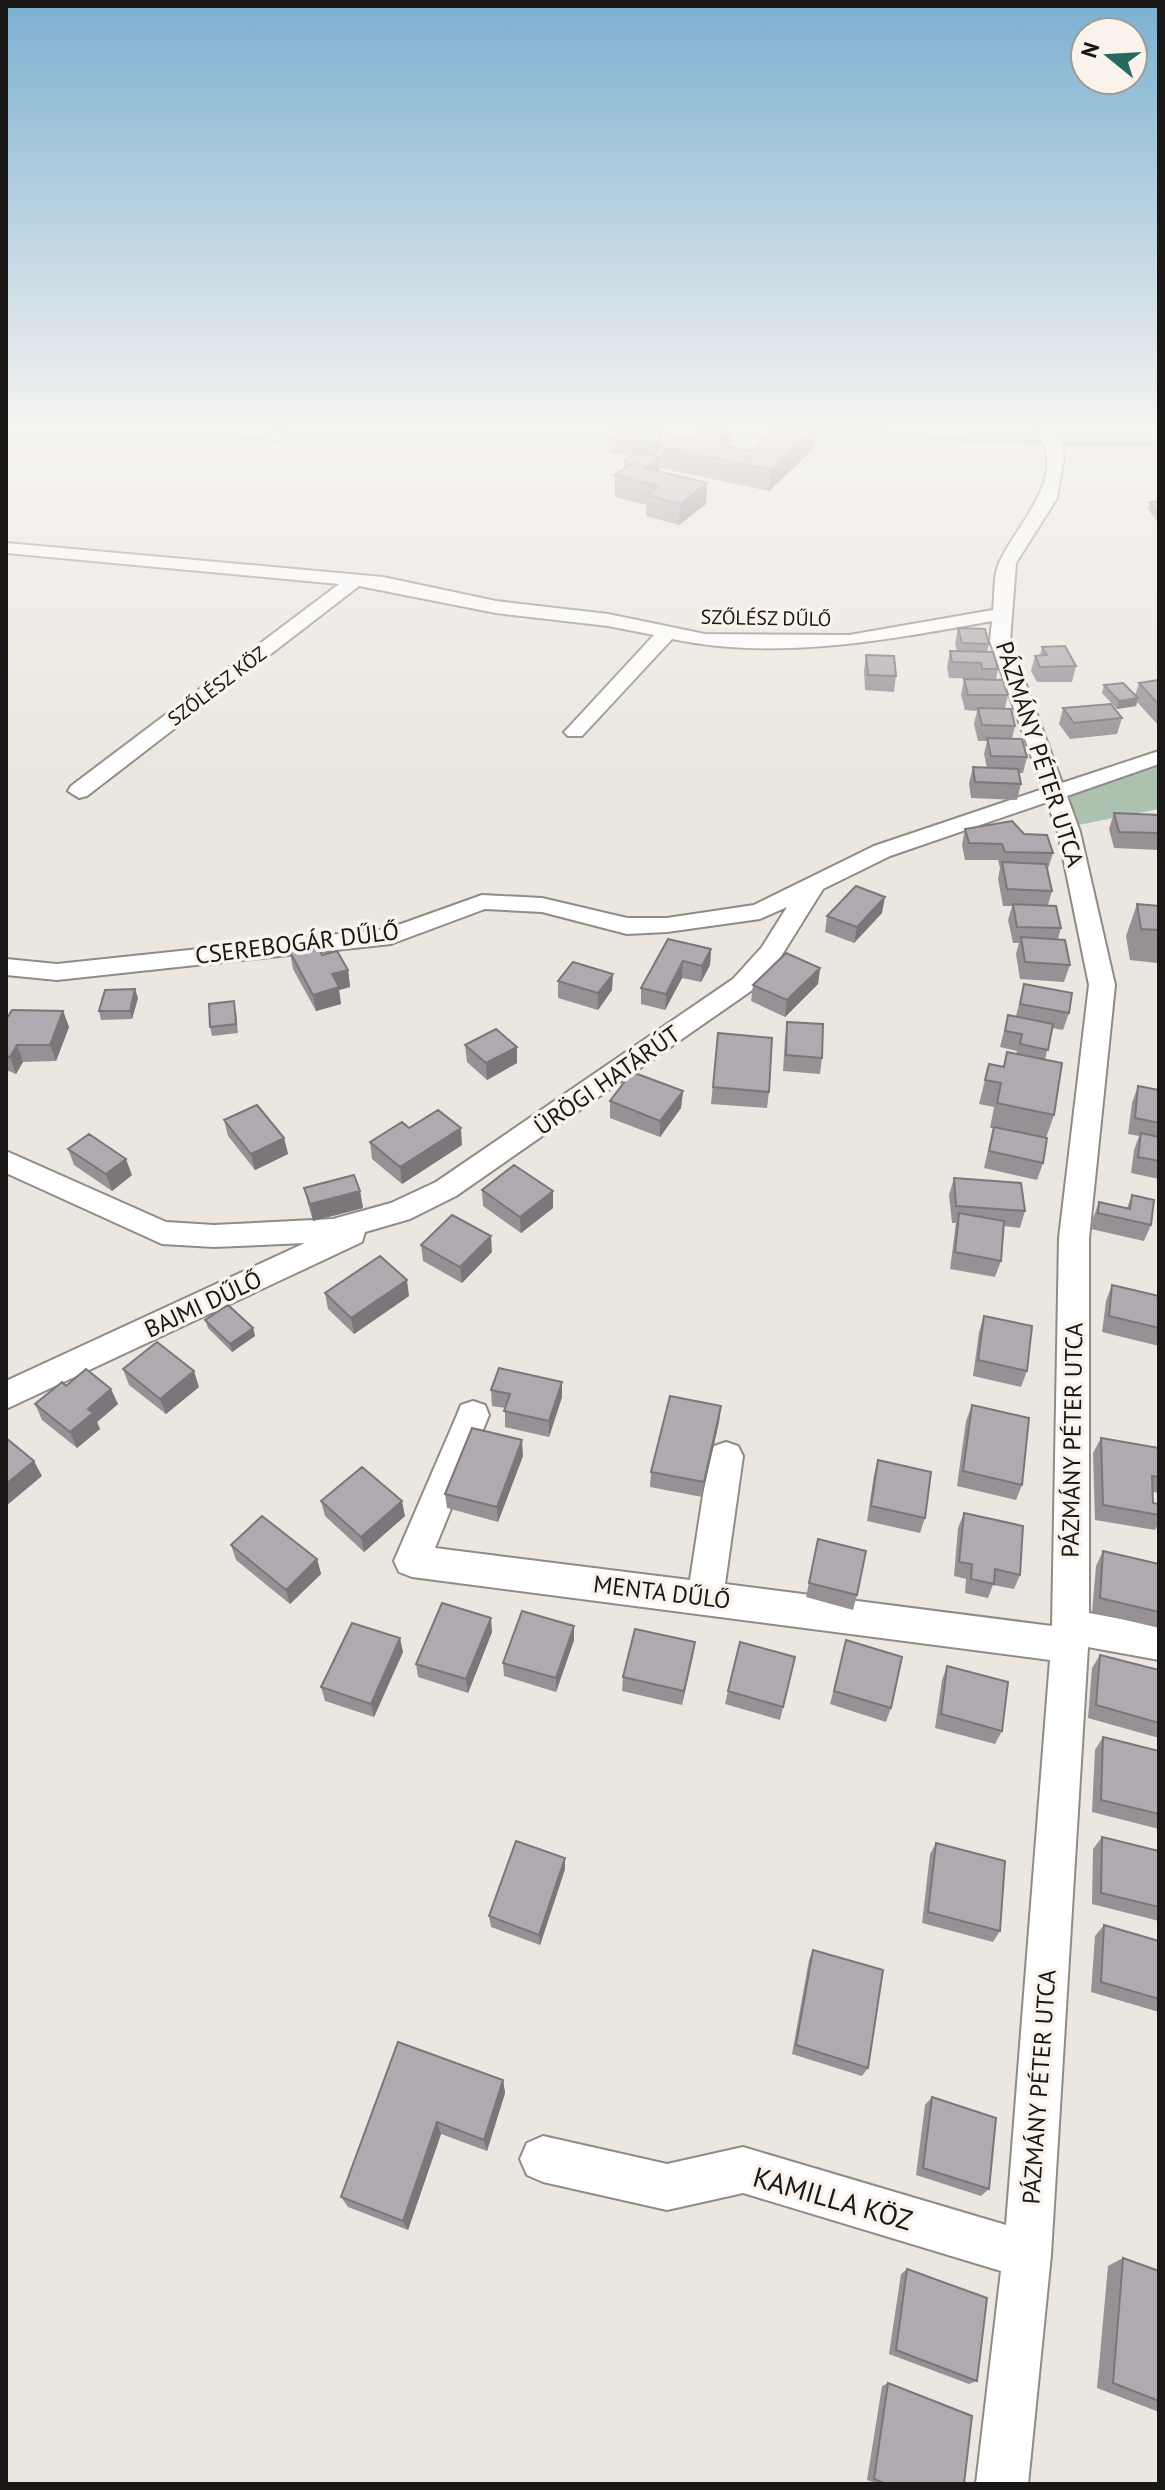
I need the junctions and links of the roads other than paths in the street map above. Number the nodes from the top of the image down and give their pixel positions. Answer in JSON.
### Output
{"nodes":[{"id":1,"x":1019,"y":544,"type":"edge"},
{"id":2,"x":6,"y":548,"type":"edge"},
{"id":3,"x":356,"y":580,"type":"junction"},
{"id":4,"x":1002,"y":614,"type":"junction"},
{"id":5,"x":666,"y":634,"type":"junction"},
{"id":6,"x":575,"y":732,"type":"dead end"},
{"id":7,"x":1159,"y":757,"type":"edge"},
{"id":8,"x":79,"y":791,"type":"dead end"},
{"id":9,"x":1057,"y":794,"type":"junction"},
{"id":10,"x":814,"y":884,"type":"junction"},
{"id":11,"x":6,"y":967,"type":"edge"},
{"id":12,"x":6,"y":1161,"type":"edge"},
{"id":13,"x":400,"y":1211,"type":"junction"},
{"id":14,"x":6,"y":1396,"type":"edge"},
{"id":15,"x":473,"y":1415,"type":"dead end"},
{"id":16,"x":726,"y":1456,"type":"dead end"},
{"id":17,"x":705,"y":1598,"type":"junction"},
{"id":18,"x":1070,"y":1636,"type":"junction"},
{"id":19,"x":1159,"y":1643,"type":"edge"},
{"id":20,"x":543,"y":2159,"type":"dead end"},
{"id":21,"x":1027,"y":2255,"type":"junction"},
{"id":22,"x":1002,"y":2484,"type":"edge"}],
"edges":[{"from":1,"to":4,"type":"street","name":"PÁZMÁNY PÉTER UTCA"},
{"from":2,"to":3,"type":"street","name":"SZŐLÉSZ DŰLŐ"},
{"from":3,"to":5,"type":"street","name":"SZŐLÉSZ DŰLŐ"},
{"from":3,"to":8,"type":"street","name":"SZŐLÉSZ KÖZ"},
{"from":4,"to":5,"type":"street","name":"SZŐLÉSZ DŰLŐ"},
{"from":4,"to":9,"type":"street","name":"PÁZMÁNY PÉTER UTCA"},
{"from":5,"to":6,"type":"street"},
{"from":7,"to":9,"type":"street"},
{"from":9,"to":10,"type":"street"},
{"from":9,"to":18,"type":"street","name":"PÁZMÁNY PÉTER UTCA"},
{"from":10,"to":11,"type":"street","name":"CSEREBOGÁR DŰLŐ"},
{"from":10,"to":13,"type":"street","name":"ÜRÖGI HATÁRÚT"},
{"from":12,"to":13,"type":"street","name":"ÜRÖGI HATÁRÚT"},
{"from":13,"to":14,"type":"street","name":"BAJMI DŰLŐ"},
{"from":15,"to":17,"type":"street","name":"MENTA DŰLŐ"},
{"from":16,"to":17,"type":"street"},
{"from":17,"to":18,"type":"street","name":"MENTA DŰLŐ"},
{"from":18,"to":19,"type":"street","name":"MENTA DŰLŐ"},
{"from":18,"to":21,"type":"street","name":"PÁZMÁNY PÉTER UTCA"},
{"from":20,"to":21,"type":"street","name":"KAMILLA KÖZ"},
{"from":21,"to":22,"type":"street","name":"PÁZMÁNY PÉTER UTCA"}]}
